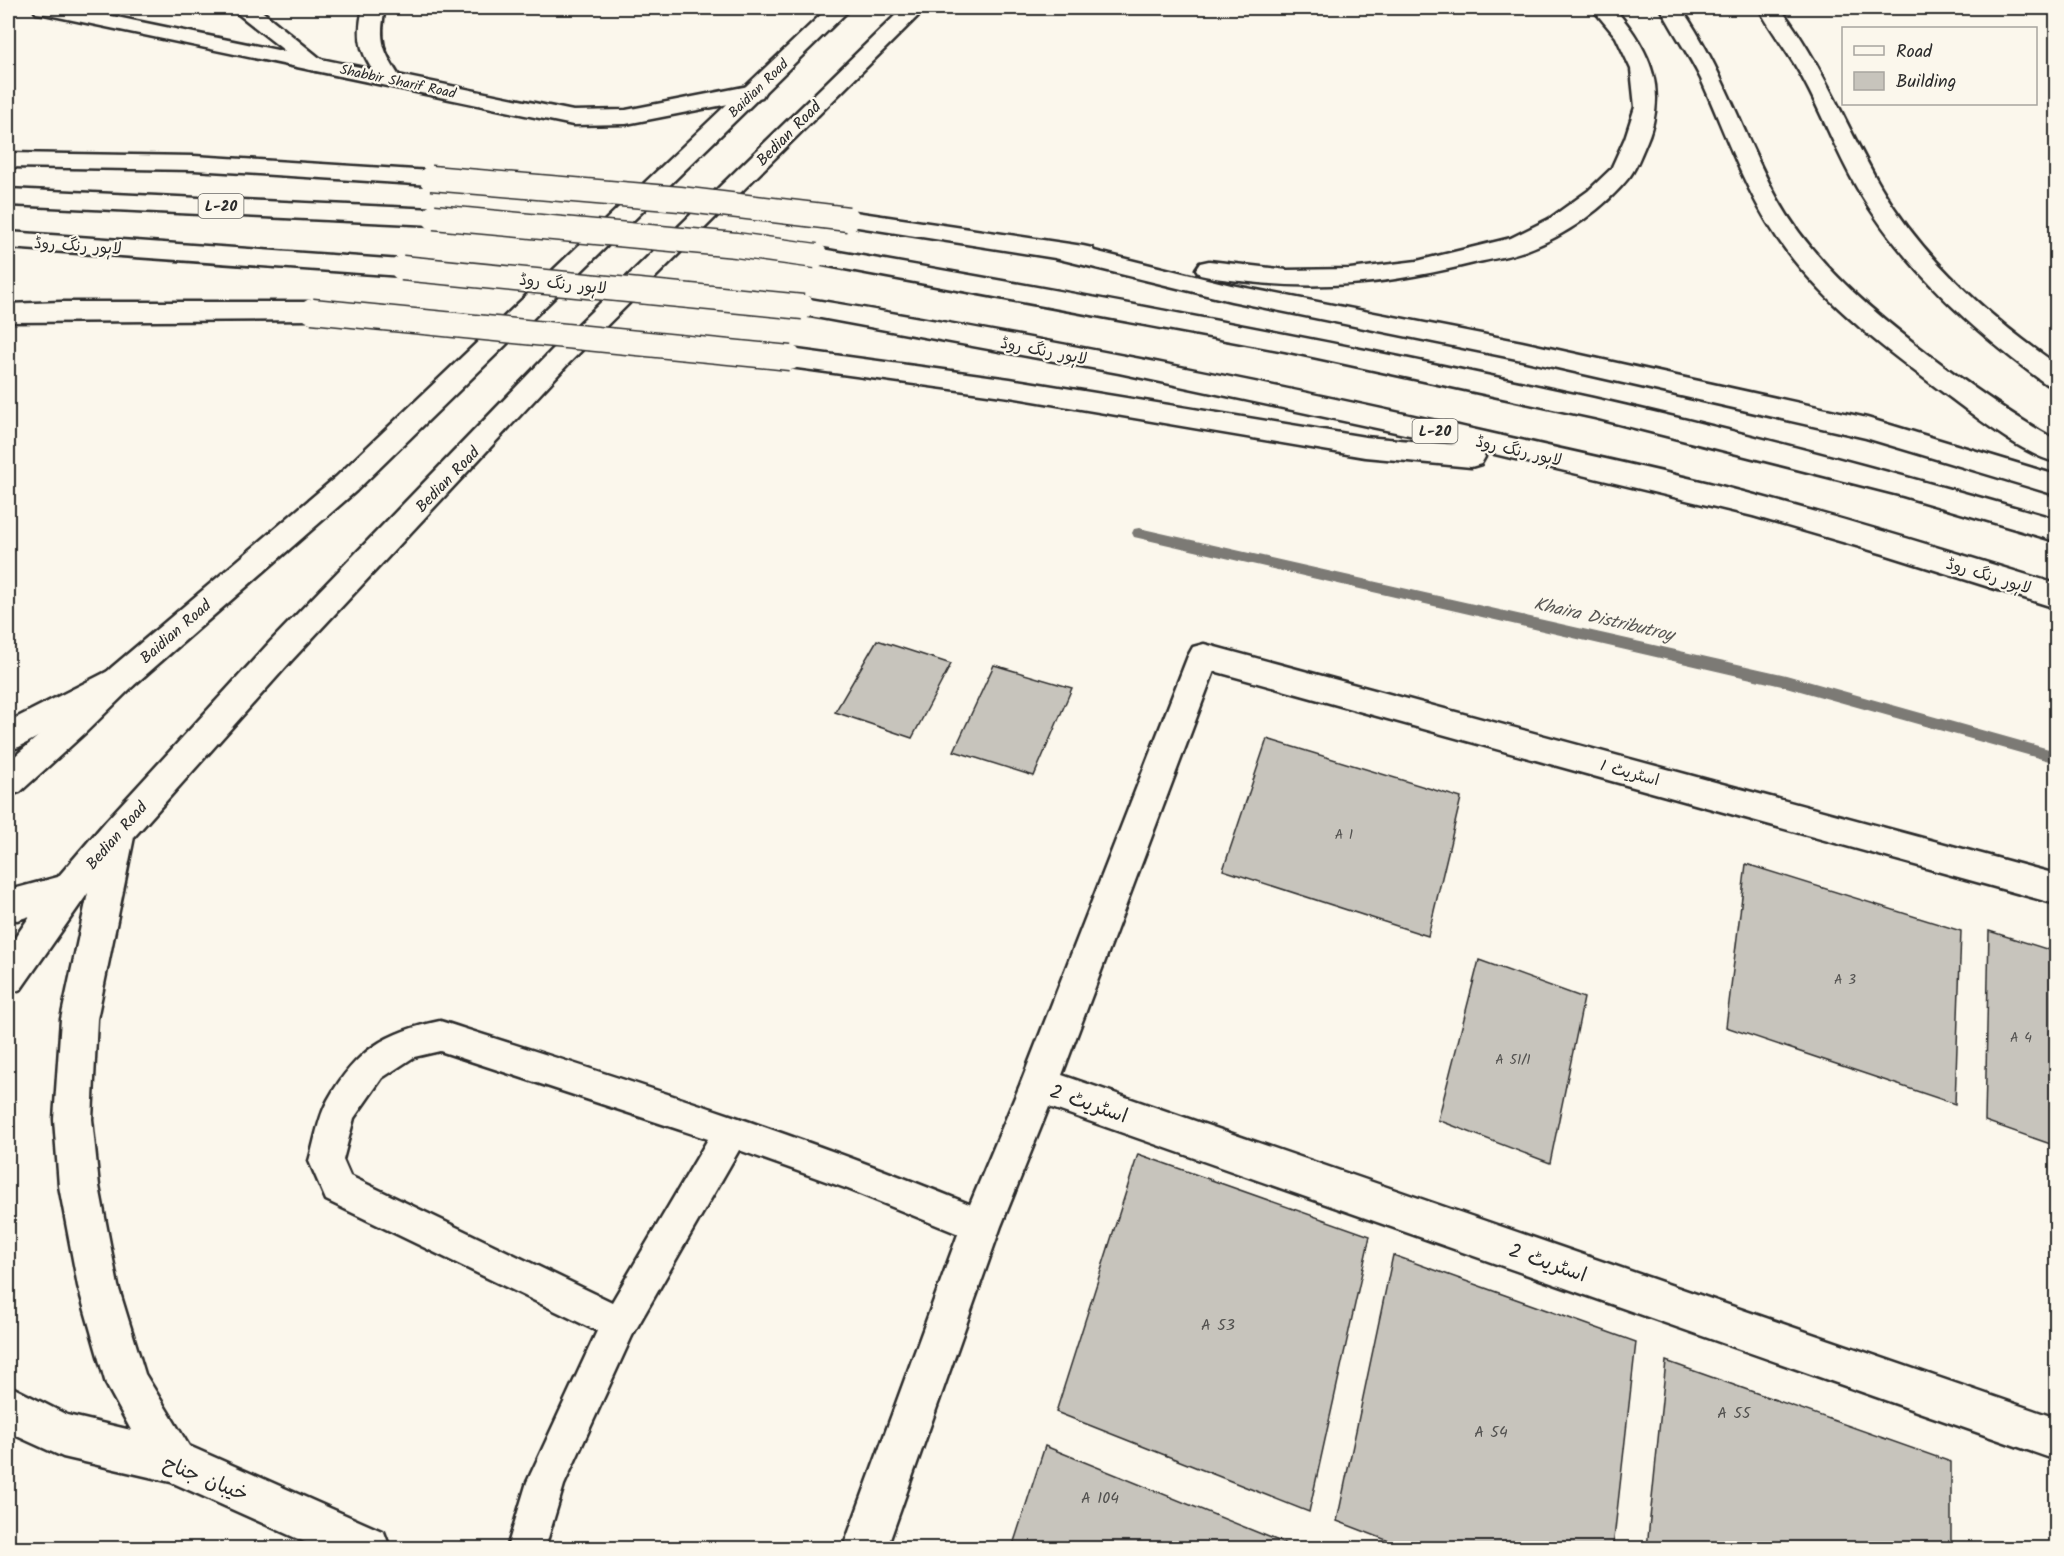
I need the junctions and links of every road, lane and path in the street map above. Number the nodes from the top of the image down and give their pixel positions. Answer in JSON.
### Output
{"nodes":[{"id":1,"x":44,"y":8,"type":"edge"},
{"id":2,"x":245,"y":8,"type":"edge"},
{"id":3,"x":374,"y":8,"type":"edge"},
{"id":4,"x":840,"y":8,"type":"edge"},
{"id":5,"x":915,"y":8,"type":"edge"},
{"id":6,"x":1603,"y":8,"type":"edge"},
{"id":7,"x":1671,"y":8,"type":"edge"},
{"id":8,"x":1769,"y":8,"type":"edge"},
{"id":9,"x":316,"y":64,"type":"junction"},
{"id":10,"x":390,"y":79,"type":"junction"},
{"id":11,"x":754,"y":92,"type":"junction"},
{"id":12,"x":8,"y":160,"type":"edge"},
{"id":13,"x":8,"y":197,"type":"edge"},
{"id":14,"x":8,"y":240,"type":"edge"},
{"id":15,"x":1063,"y":252,"type":"junction"},
{"id":16,"x":8,"y":313,"type":"edge"},
{"id":17,"x":2056,"y":376,"type":"edge"},
{"id":18,"x":2056,"y":452,"type":"edge"},
{"id":19,"x":1611,"y":471,"type":"junction"},
{"id":20,"x":2056,"y":485,"type":"edge"},
{"id":21,"x":2056,"y":530,"type":"edge"},
{"id":22,"x":2056,"y":596,"type":"edge"},
{"id":23,"x":122,"y":677,"type":"junction"},
{"id":24,"x":8,"y":736,"type":"edge"},
{"id":25,"x":8,"y":782,"type":"edge"},
{"id":26,"x":118,"y":831,"type":"junction"},
{"id":27,"x":2056,"y":889,"type":"edge"},
{"id":28,"x":69,"y":890,"type":"junction"},
{"id":29,"x":8,"y":903,"type":"edge"},
{"id":30,"x":8,"y":977,"type":"edge"},
{"id":31,"x":1039,"y":1085,"type":"junction"},
{"id":32,"x":731,"y":1131,"type":"junction"},
{"id":33,"x":981,"y":1226,"type":"junction"},
{"id":34,"x":620,"y":1323,"type":"junction"},
{"id":35,"x":8,"y":1406,"type":"edge"},
{"id":36,"x":2056,"y":1438,"type":"edge"},
{"id":37,"x":174,"y":1461,"type":"junction"},
{"id":38,"x":369,"y":1548,"type":"edge"},
{"id":39,"x":526,"y":1548,"type":"edge"},
{"id":40,"x":865,"y":1548,"type":"edge"}],
"edges":[{"from":1,"to":9,"type":"main road","name":"Shabbir Sharif Road"},
{"from":2,"to":9,"type":"main road"},
{"from":3,"to":10,"type":"main road"},
{"from":4,"to":11,"type":"main road","name":"Baidian Road"},
{"from":5,"to":26,"type":"main road","name":"Bedian Road"},
{"from":6,"to":15,"type":"main road"},
{"from":7,"to":18,"type":"main road"},
{"from":8,"to":17,"type":"main road"},
{"from":9,"to":10,"type":"main road","name":"Shabbir Sharif Road"},
{"from":10,"to":11,"type":"main road","name":"Shabbir Sharif Road"},
{"from":11,"to":23,"type":"main road","name":"Baidian Road"},
{"from":12,"to":15,"type":"main road","bridge":true},
{"from":13,"to":21,"type":"main road","number":"L-20","bridge":true},
{"from":14,"to":19,"type":"main road","name":"لاہور رنگ روڈ","number":"L-20","bridge":true},
{"from":15,"to":20,"type":"main road"},
{"from":16,"to":19,"type":"main road","bridge":true},
{"from":19,"to":22,"type":"main road","name":"لاہور رنگ روڈ","number":"L-20"},
{"from":23,"to":24,"type":"main road"},
{"from":23,"to":25,"type":"main road","name":"Baidian Road"},
{"from":26,"to":28,"type":"main road","name":"Bedian Road"},
{"from":26,"to":37,"type":"main road"},
{"from":27,"to":31,"type":"main road","name":"اسٹریٹ 1"},
{"from":28,"to":29,"type":"main road"},
{"from":28,"to":30,"type":"main road","name":"Bedian Road"},
{"from":31,"to":33,"type":"main road"},
{"from":31,"to":36,"type":"main road","name":"اسٹریٹ 2"},
{"from":32,"to":33,"type":"lane"},
{"from":32,"to":34,"type":"lane"},
{"from":32,"to":34,"type":"lane"},
{"from":33,"to":40,"type":"main road"},
{"from":34,"to":39,"type":"lane"},
{"from":35,"to":37,"type":"main road","name":"خیبان جناح"},
{"from":37,"to":38,"type":"main road","name":"خیبان جناح"}]}
